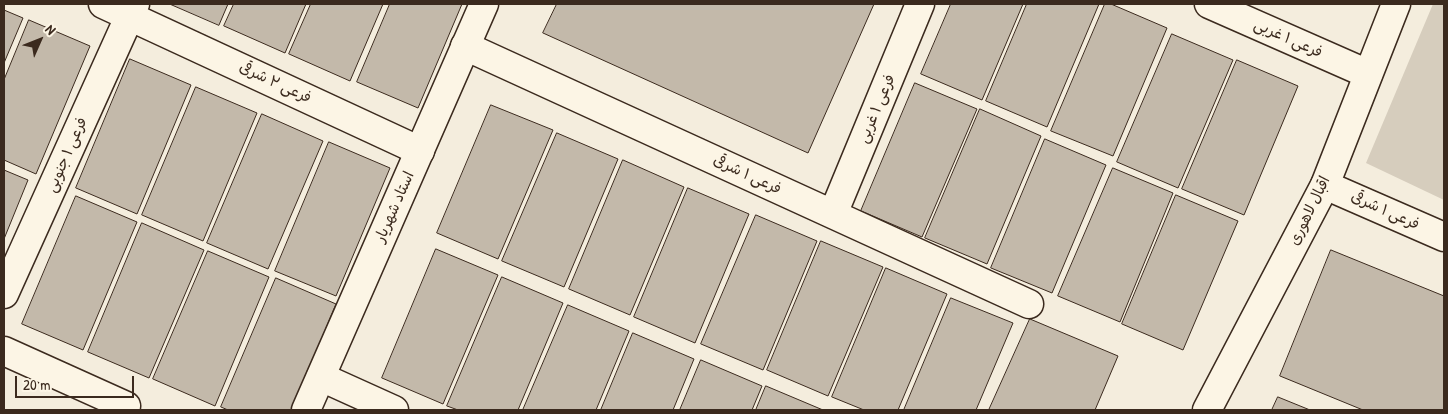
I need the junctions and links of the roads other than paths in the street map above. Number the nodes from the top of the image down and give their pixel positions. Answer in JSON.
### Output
{"nodes":[{"id":1,"x":103,"y":4,"type":"edge"},
{"id":2,"x":484,"y":4,"type":"edge"},
{"id":3,"x":920,"y":4,"type":"edge"},
{"id":4,"x":1209,"y":4,"type":"edge"},
{"id":5,"x":1396,"y":4,"type":"edge"},
{"id":6,"x":132,"y":10,"type":"edge"},
{"id":7,"x":465,"y":46,"type":"junction"},
{"id":8,"x":1368,"y":74,"type":"junction"},
{"id":9,"x":420,"y":151,"type":"junction"},
{"id":10,"x":1325,"y":185,"type":"junction"},
{"id":11,"x":833,"y":214,"type":"junction"},
{"id":12,"x":1444,"y":237,"type":"edge"},
{"id":13,"x":4,"y":294,"type":"edge"},
{"id":14,"x":1029,"y":304,"type":"dead end"},
{"id":15,"x":4,"y":351,"type":"edge"},
{"id":16,"x":321,"y":377,"type":"junction"},
{"id":17,"x":126,"y":406,"type":"dead end"},
{"id":18,"x":306,"y":410,"type":"edge"},
{"id":19,"x":394,"y":410,"type":"edge"},
{"id":20,"x":1207,"y":410,"type":"edge"}],
"edges":[{"from":1,"to":6,"type":"street"},
{"from":2,"to":7,"type":"street","name":"استاد شهریار"},
{"from":3,"to":11,"type":"street","name":"فرعی ۱ غربی"},
{"from":4,"to":8,"type":"street","name":"فرعی ۱ غربی"},
{"from":5,"to":8,"type":"street","name":"اقبال لاهوری"},
{"from":6,"to":9,"type":"street","name":"فرعی ۲ شرقی"},
{"from":6,"to":13,"type":"street","name":"فرعی ۱ جنوبی"},
{"from":7,"to":9,"type":"street","name":"استاد شهریار"},
{"from":7,"to":11,"type":"street","name":"فرعی ۱ شرقی"},
{"from":8,"to":10,"type":"street","name":"اقبال لاهوری"},
{"from":9,"to":16,"type":"street","name":"استاد شهریار"},
{"from":10,"to":12,"type":"street","name":"فرعی ۱ شرقی"},
{"from":10,"to":20,"type":"street","name":"اقبال لاهوری"},
{"from":11,"to":14,"type":"street","name":"فرعی ۱ شرقی"},
{"from":15,"to":17,"type":"street"},
{"from":16,"to":18,"type":"street","name":"استاد شهریار"},
{"from":16,"to":19,"type":"street"}]}
